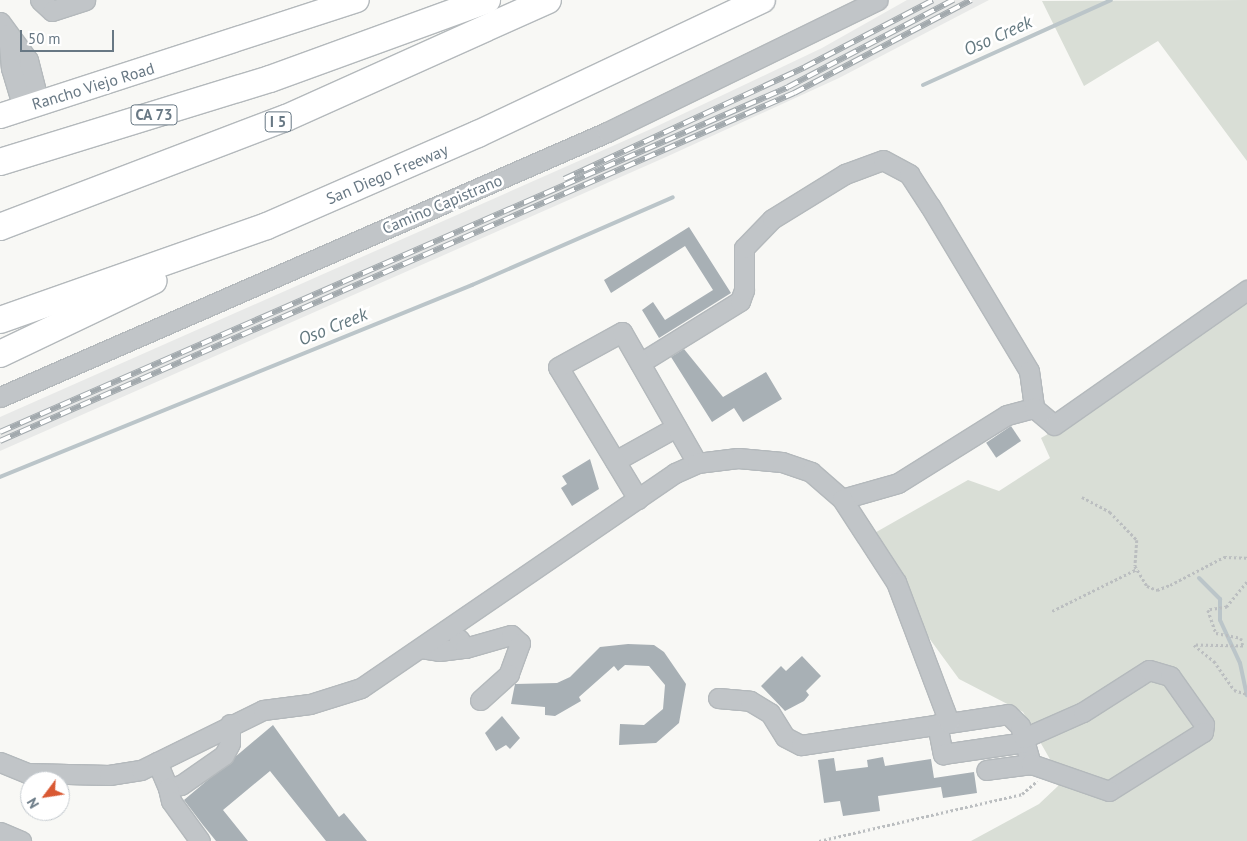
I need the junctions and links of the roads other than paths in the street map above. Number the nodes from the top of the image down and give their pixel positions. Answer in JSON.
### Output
{"nodes":[{"id":1,"x":40,"y":0,"type":"edge"},
{"id":2,"x":85,"y":0,"type":"edge"},
{"id":3,"x":357,"y":0,"type":"edge"},
{"id":4,"x":486,"y":0,"type":"edge"},
{"id":5,"x":548,"y":0,"type":"edge"},
{"id":6,"x":762,"y":0,"type":"edge"},
{"id":7,"x":878,"y":0,"type":"edge"},
{"id":8,"x":4,"y":28,"type":"edge"},
{"id":9,"x":31,"y":106,"type":"junction"},
{"id":10,"x":0,"y":116,"type":"edge"},
{"id":11,"x":0,"y":162,"type":"edge"},
{"id":12,"x":0,"y":227,"type":"edge"},
{"id":13,"x":242,"y":236,"type":"junction"},
{"id":14,"x":1247,"y":290,"type":"edge"},
{"id":15,"x":0,"y":320,"type":"edge"},
{"id":16,"x":0,"y":354,"type":"edge"},
{"id":17,"x":640,"y":363,"type":"junction"},
{"id":18,"x":0,"y":397,"type":"edge"},
{"id":19,"x":1034,"y":408,"type":"junction"},
{"id":20,"x":676,"y":427,"type":"junction"},
{"id":21,"x":615,"y":461,"type":"junction"},
{"id":22,"x":697,"y":463,"type":"junction"},
{"id":23,"x":638,"y":499,"type":"junction"},
{"id":24,"x":842,"y":499,"type":"junction"},
{"id":25,"x":450,"y":627,"type":"junction"},
{"id":26,"x":421,"y":648,"type":"junction"},
{"id":27,"x":465,"y":648,"type":"junction"},
{"id":28,"x":718,"y":698,"type":"dead end"},
{"id":29,"x":480,"y":700,"type":"dead end"},
{"id":30,"x":943,"y":723,"type":"junction"},
{"id":31,"x":230,"y":724,"type":"junction"},
{"id":32,"x":1024,"y":740,"type":"junction"},
{"id":33,"x":0,"y":762,"type":"edge"},
{"id":34,"x":157,"y":762,"type":"junction"},
{"id":35,"x":1031,"y":764,"type":"junction"},
{"id":36,"x":986,"y":770,"type":"dead end"},
{"id":37,"x":168,"y":788,"type":"junction"},
{"id":38,"x":0,"y":832,"type":"edge"},
{"id":39,"x":20,"y":841,"type":"edge"},
{"id":40,"x":200,"y":841,"type":"edge"}],
"edges":[{"from":1,"to":2,"type":"street"},
{"from":3,"to":9,"type":"main road","name":"Rancho Viejo Road"},
{"from":4,"to":11,"type":"highway","number":"CA 73"},
{"from":5,"to":12,"type":"highway","number":"I 5"},
{"from":6,"to":13,"type":"highway","name":"San Diego Freeway"},
{"from":7,"to":18,"type":"street","name":"Camino Capistrano"},
{"from":8,"to":9,"type":"street"},
{"from":9,"to":10,"type":"main road","name":"Rancho Viejo Road"},
{"from":13,"to":15,"type":"highway","name":"San Diego Freeway"},
{"from":13,"to":16,"type":"highway"},
{"from":14,"to":19,"type":"street"},
{"from":17,"to":19,"type":"street"},
{"from":17,"to":20,"type":"street"},
{"from":17,"to":21,"type":"street"},
{"from":19,"to":24,"type":"street"},
{"from":20,"to":21,"type":"street"},
{"from":20,"to":22,"type":"street"},
{"from":21,"to":23,"type":"street"},
{"from":22,"to":23,"type":"street"},
{"from":22,"to":24,"type":"street"},
{"from":23,"to":25,"type":"street"},
{"from":24,"to":30,"type":"street"},
{"from":25,"to":26,"type":"street"},
{"from":25,"to":27,"type":"street"},
{"from":26,"to":27,"type":"street"},
{"from":26,"to":31,"type":"street"},
{"from":27,"to":29,"type":"street"},
{"from":28,"to":30,"type":"street"},
{"from":30,"to":32,"type":"street"},
{"from":30,"to":32,"type":"street"},
{"from":31,"to":34,"type":"street"},
{"from":31,"to":37,"type":"street"},
{"from":32,"to":35,"type":"street"},
{"from":32,"to":35,"type":"street"},
{"from":33,"to":34,"type":"street"},
{"from":34,"to":37,"type":"street"},
{"from":35,"to":36,"type":"street"},
{"from":37,"to":40,"type":"street"},
{"from":38,"to":39,"type":"street"}]}
